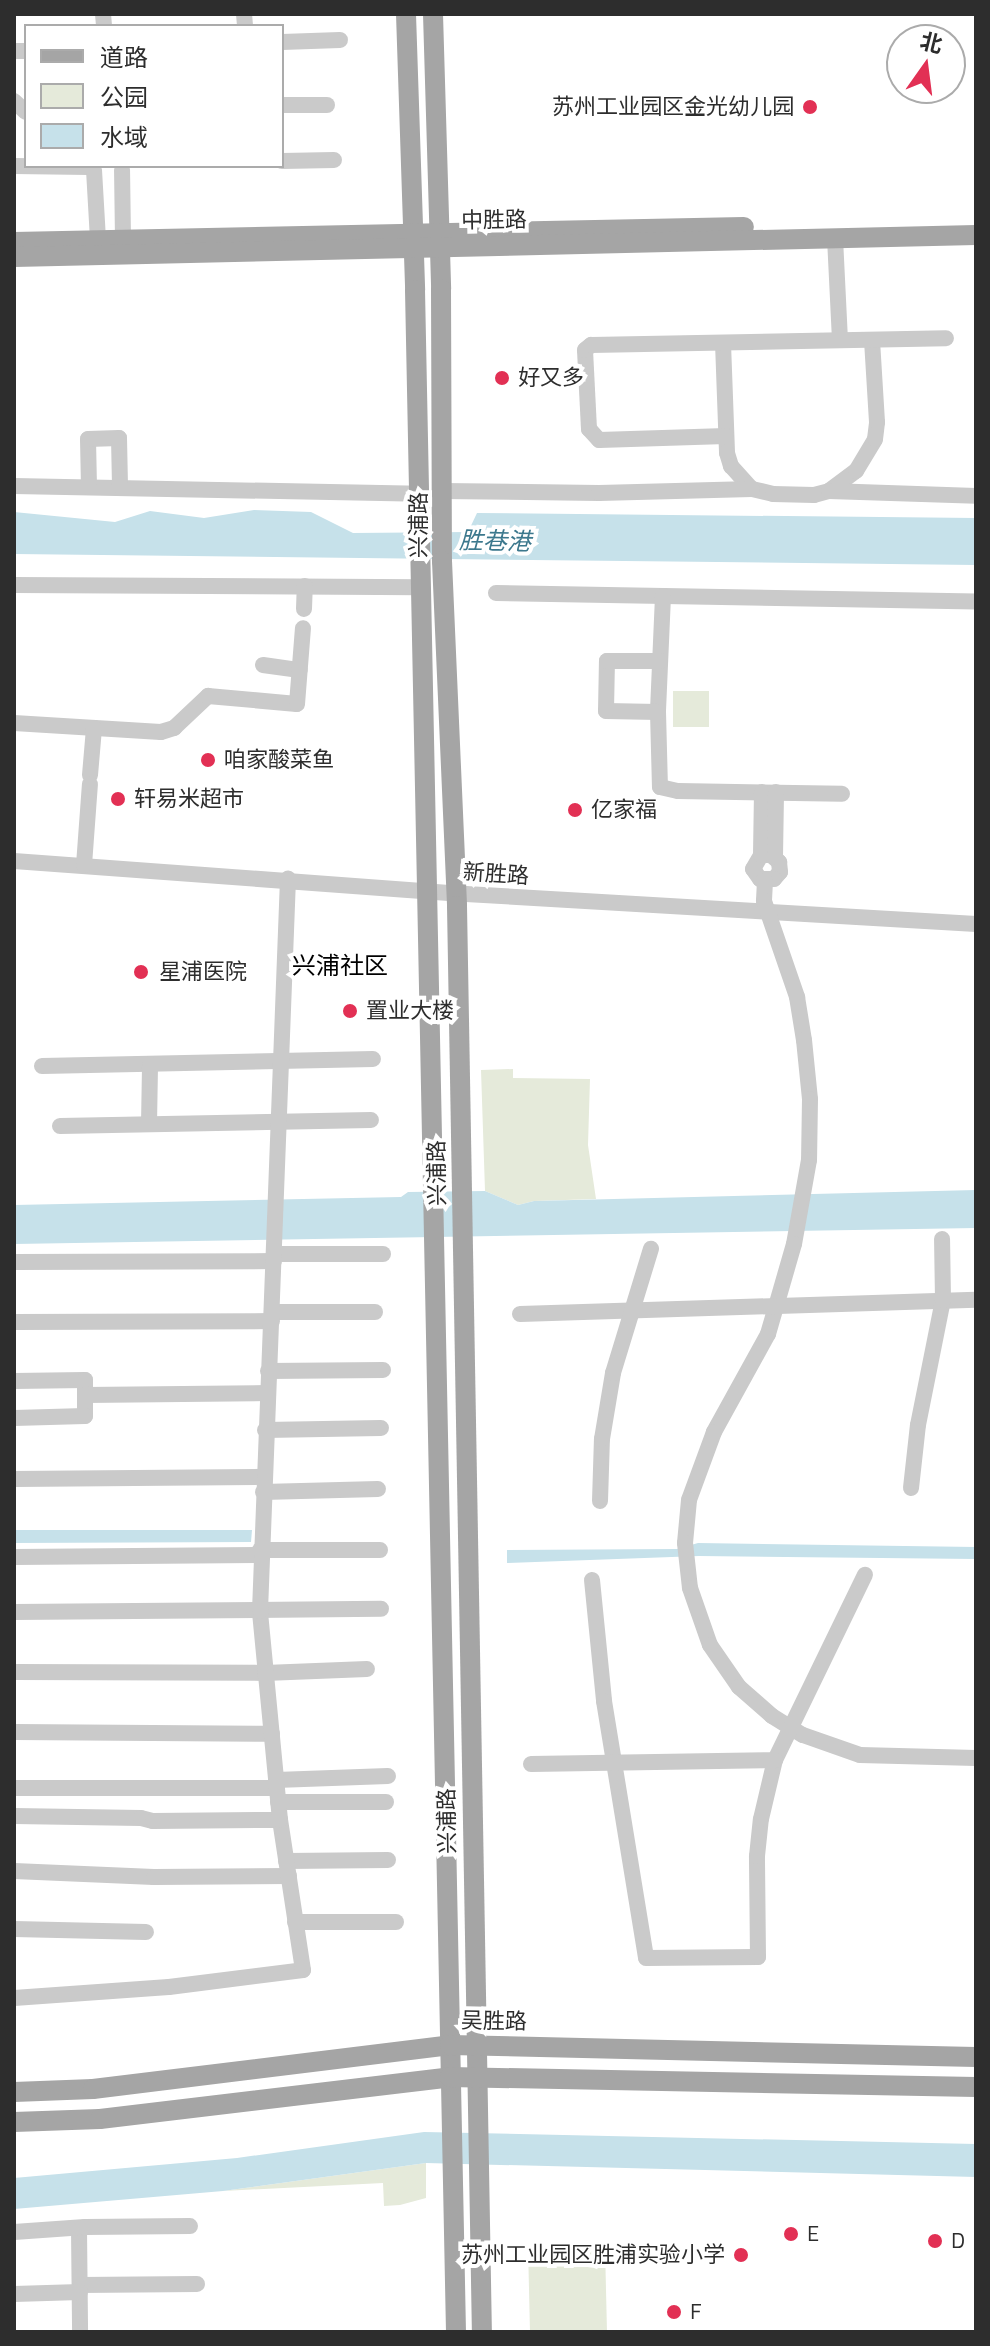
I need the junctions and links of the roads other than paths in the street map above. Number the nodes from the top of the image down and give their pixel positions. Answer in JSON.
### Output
{"nodes":[{"id":1,"x":406,"y":14,"type":"edge"},
{"id":2,"x":433,"y":14,"type":"edge"},
{"id":3,"x":340,"y":40,"type":"dead end"},
{"id":4,"x":284,"y":42,"type":"edge"},
{"id":5,"x":284,"y":105,"type":"edge"},
{"id":6,"x":327,"y":105,"type":"dead end"},
{"id":7,"x":334,"y":160,"type":"dead end"},
{"id":8,"x":284,"y":161,"type":"edge"},
{"id":9,"x":91,"y":168,"type":"edge"},
{"id":10,"x":127,"y":168,"type":"edge"},
{"id":11,"x":976,"y":223,"type":"edge"},
{"id":12,"x":976,"y":235,"type":"edge"},
{"id":13,"x":414,"y":238,"type":"junction"},
{"id":14,"x":440,"y":238,"type":"junction"},
{"id":15,"x":835,"y":238,"type":"junction"},
{"id":16,"x":14,"y":242,"type":"edge"},
{"id":17,"x":111,"y":245,"type":"junction"},
{"id":18,"x":14,"y":257,"type":"edge"},
{"id":19,"x":946,"y":338,"type":"dead end"},
{"id":20,"x":840,"y":340,"type":"junction"},
{"id":21,"x":872,"y":340,"type":"junction"},
{"id":22,"x":723,"y":343,"type":"junction"},
{"id":23,"x":726,"y":436,"type":"junction"},
{"id":24,"x":14,"y":486,"type":"edge"},
{"id":25,"x":120,"y":486,"type":"junction"},
{"id":26,"x":89,"y":487,"type":"junction"},
{"id":27,"x":752,"y":489,"type":"junction"},
{"id":28,"x":442,"y":491,"type":"junction"},
{"id":29,"x":829,"y":491,"type":"junction"},
{"id":30,"x":419,"y":494,"type":"junction"},
{"id":31,"x":976,"y":496,"type":"edge"},
{"id":32,"x":14,"y":585,"type":"edge"},
{"id":33,"x":305,"y":586,"type":"junction"},
{"id":34,"x":420,"y":587,"type":"junction"},
{"id":35,"x":496,"y":593,"type":"dead end"},
{"id":36,"x":663,"y":596,"type":"junction"},
{"id":37,"x":976,"y":601,"type":"edge"},
{"id":38,"x":304,"y":609,"type":"dead end"},
{"id":39,"x":303,"y":628,"type":"dead end"},
{"id":40,"x":660,"y":661,"type":"junction"},
{"id":41,"x":263,"y":665,"type":"dead end"},
{"id":42,"x":300,"y":670,"type":"junction"},
{"id":43,"x":658,"y":712,"type":"junction"},
{"id":44,"x":14,"y":723,"type":"edge"},
{"id":45,"x":94,"y":728,"type":"junction"},
{"id":46,"x":769,"y":792,"type":"junction"},
{"id":47,"x":842,"y":794,"type":"dead end"},
{"id":48,"x":768,"y":856,"type":"junction"},
{"id":49,"x":14,"y":861,"type":"edge"},
{"id":50,"x":84,"y":865,"type":"junction"},
{"id":51,"x":288,"y":879,"type":"junction"},
{"id":52,"x":769,"y":880,"type":"junction"},
{"id":53,"x":426,"y":891,"type":"junction"},
{"id":54,"x":457,"y":893,"type":"junction"},
{"id":55,"x":770,"y":912,"type":"junction"},
{"id":56,"x":976,"y":924,"type":"edge"},
{"id":57,"x":373,"y":1059,"type":"dead end"},
{"id":58,"x":281,"y":1061,"type":"junction"},
{"id":59,"x":150,"y":1064,"type":"junction"},
{"id":60,"x":42,"y":1066,"type":"dead end"},
{"id":61,"x":371,"y":1120,"type":"dead end"},
{"id":62,"x":279,"y":1122,"type":"junction"},
{"id":63,"x":149,"y":1124,"type":"junction"},
{"id":64,"x":60,"y":1126,"type":"dead end"},
{"id":65,"x":942,"y":1239,"type":"dead end"},
{"id":66,"x":651,"y":1249,"type":"dead end"},
{"id":67,"x":274,"y":1252,"type":"junction"},
{"id":68,"x":383,"y":1254,"type":"dead end"},
{"id":69,"x":14,"y":1262,"type":"edge"},
{"id":70,"x":943,"y":1300,"type":"junction"},
{"id":71,"x":976,"y":1300,"type":"edge"},
{"id":72,"x":777,"y":1305,"type":"junction"},
{"id":73,"x":632,"y":1310,"type":"junction"},
{"id":74,"x":375,"y":1312,"type":"dead end"},
{"id":75,"x":520,"y":1314,"type":"dead end"},
{"id":76,"x":272,"y":1316,"type":"junction"},
{"id":77,"x":14,"y":1322,"type":"edge"},
{"id":78,"x":383,"y":1370,"type":"dead end"},
{"id":79,"x":268,"y":1371,"type":"junction"},
{"id":80,"x":14,"y":1381,"type":"edge"},
{"id":81,"x":267,"y":1393,"type":"junction"},
{"id":82,"x":85,"y":1395,"type":"junction"},
{"id":83,"x":14,"y":1418,"type":"edge"},
{"id":84,"x":381,"y":1428,"type":"dead end"},
{"id":85,"x":265,"y":1430,"type":"junction"},
{"id":86,"x":14,"y":1479,"type":"edge"},
{"id":87,"x":263,"y":1485,"type":"junction"},
{"id":88,"x":911,"y":1488,"type":"dead end"},
{"id":89,"x":378,"y":1489,"type":"dead end"},
{"id":90,"x":600,"y":1501,"type":"dead end"},
{"id":91,"x":380,"y":1550,"type":"dead end"},
{"id":92,"x":260,"y":1552,"type":"junction"},
{"id":93,"x":14,"y":1557,"type":"edge"},
{"id":94,"x":865,"y":1575,"type":"dead end"},
{"id":95,"x":592,"y":1580,"type":"dead end"},
{"id":96,"x":381,"y":1609,"type":"dead end"},
{"id":97,"x":260,"y":1611,"type":"junction"},
{"id":98,"x":14,"y":1612,"type":"edge"},
{"id":99,"x":367,"y":1669,"type":"dead end"},
{"id":100,"x":14,"y":1672,"type":"edge"},
{"id":101,"x":265,"y":1673,"type":"junction"},
{"id":102,"x":789,"y":1727,"type":"junction"},
{"id":103,"x":14,"y":1732,"type":"edge"},
{"id":104,"x":272,"y":1734,"type":"junction"},
{"id":105,"x":976,"y":1758,"type":"edge"},
{"id":106,"x":775,"y":1760,"type":"junction"},
{"id":107,"x":614,"y":1763,"type":"junction"},
{"id":108,"x":531,"y":1764,"type":"dead end"},
{"id":109,"x":388,"y":1776,"type":"dead end"},
{"id":110,"x":14,"y":1788,"type":"edge"},
{"id":111,"x":277,"y":1790,"type":"junction"},
{"id":112,"x":386,"y":1802,"type":"dead end"},
{"id":113,"x":14,"y":1816,"type":"edge"},
{"id":114,"x":280,"y":1820,"type":"junction"},
{"id":115,"x":388,"y":1860,"type":"dead end"},
{"id":116,"x":287,"y":1869,"type":"junction"},
{"id":117,"x":14,"y":1871,"type":"edge"},
{"id":118,"x":295,"y":1922,"type":"junction"},
{"id":119,"x":396,"y":1922,"type":"dead end"},
{"id":120,"x":14,"y":1929,"type":"edge"},
{"id":121,"x":146,"y":1932,"type":"dead end"},
{"id":122,"x":14,"y":1998,"type":"edge"},
{"id":123,"x":478,"y":2044,"type":"junction"},
{"id":124,"x":450,"y":2045,"type":"junction"},
{"id":125,"x":976,"y":2057,"type":"edge"},
{"id":126,"x":478,"y":2076,"type":"junction"},
{"id":127,"x":450,"y":2077,"type":"junction"},
{"id":128,"x":976,"y":2087,"type":"edge"},
{"id":129,"x":14,"y":2092,"type":"edge"},
{"id":130,"x":14,"y":2122,"type":"edge"},
{"id":131,"x":190,"y":2226,"type":"dead end"},
{"id":132,"x":79,"y":2229,"type":"junction"},
{"id":133,"x":14,"y":2232,"type":"edge"},
{"id":134,"x":197,"y":2284,"type":"dead end"},
{"id":135,"x":80,"y":2289,"type":"junction"},
{"id":136,"x":14,"y":2294,"type":"edge"},
{"id":137,"x":80,"y":2332,"type":"edge"},
{"id":138,"x":456,"y":2332,"type":"edge"},
{"id":139,"x":482,"y":2332,"type":"edge"}],
"edges":[{"from":1,"to":13,"type":"main road","name":"兴浦路"},
{"from":2,"to":14,"type":"main road","name":"兴浦路"},
{"from":3,"to":4,"type":"street"},
{"from":5,"to":6,"type":"street"},
{"from":7,"to":8,"type":"street"},
{"from":9,"to":10,"type":"street"},
{"from":9,"to":17,"type":"street"},
{"from":10,"to":17,"type":"street"},
{"from":11,"to":14,"type":"main road","name":"中胜路"},
{"from":12,"to":15,"type":"main road","name":"中胜路"},
{"from":13,"to":14,"type":"main road","name":"中胜路"},
{"from":13,"to":17,"type":"main road","name":"中胜路"},
{"from":13,"to":30,"type":"main road","name":"兴浦路"},
{"from":14,"to":15,"type":"main road","name":"中胜路"},
{"from":14,"to":28,"type":"main road","name":"兴浦路"},
{"from":15,"to":20,"type":"street"},
{"from":16,"to":17,"type":"main road","name":"中胜路"},
{"from":17,"to":18,"type":"main road","name":"中胜路"},
{"from":19,"to":21,"type":"street"},
{"from":20,"to":21,"type":"street"},
{"from":20,"to":22,"type":"street"},
{"from":21,"to":29,"type":"street"},
{"from":22,"to":23,"type":"street"},
{"from":22,"to":23,"type":"street"},
{"from":23,"to":27,"type":"street"},
{"from":24,"to":26,"type":"street"},
{"from":25,"to":26,"type":"street"},
{"from":25,"to":26,"type":"street"},
{"from":25,"to":30,"type":"street"},
{"from":27,"to":28,"type":"street"},
{"from":27,"to":29,"type":"street"},
{"from":28,"to":54,"type":"main road","name":"兴浦路"},
{"from":29,"to":31,"type":"street"},
{"from":30,"to":34,"type":"main road","name":"兴浦路"},
{"from":32,"to":33,"type":"street"},
{"from":33,"to":34,"type":"street"},
{"from":33,"to":38,"type":"street"},
{"from":34,"to":53,"type":"main road","name":"兴浦路"},
{"from":35,"to":36,"type":"street"},
{"from":36,"to":37,"type":"street"},
{"from":36,"to":40,"type":"street"},
{"from":39,"to":42,"type":"street"},
{"from":40,"to":43,"type":"street"},
{"from":40,"to":43,"type":"street"},
{"from":41,"to":42,"type":"street"},
{"from":42,"to":45,"type":"street"},
{"from":43,"to":46,"type":"street"},
{"from":44,"to":45,"type":"street"},
{"from":45,"to":50,"type":"street"},
{"from":46,"to":47,"type":"street"},
{"from":46,"to":48,"type":"street"},
{"from":48,"to":52,"type":"street"},
{"from":48,"to":52,"type":"street"},
{"from":49,"to":50,"type":"street","name":"新胜路"},
{"from":50,"to":51,"type":"street","name":"新胜路"},
{"from":51,"to":53,"type":"street","name":"新胜路"},
{"from":51,"to":58,"type":"street"},
{"from":52,"to":55,"type":"street"},
{"from":53,"to":54,"type":"street","name":"新胜路"},
{"from":53,"to":124,"type":"main road","name":"兴浦路"},
{"from":54,"to":55,"type":"street","name":"新胜路"},
{"from":54,"to":123,"type":"main road","name":"兴浦路"},
{"from":55,"to":56,"type":"street","name":"新胜路"},
{"from":55,"to":72,"type":"street"},
{"from":57,"to":58,"type":"street"},
{"from":58,"to":59,"type":"street"},
{"from":58,"to":62,"type":"street"},
{"from":59,"to":60,"type":"street"},
{"from":59,"to":63,"type":"street"},
{"from":61,"to":62,"type":"street"},
{"from":62,"to":63,"type":"street"},
{"from":62,"to":67,"type":"street"},
{"from":63,"to":64,"type":"street"},
{"from":65,"to":70,"type":"street"},
{"from":66,"to":73,"type":"street"},
{"from":67,"to":68,"type":"street"},
{"from":67,"to":69,"type":"street"},
{"from":67,"to":76,"type":"street"},
{"from":70,"to":71,"type":"street"},
{"from":70,"to":72,"type":"street"},
{"from":70,"to":88,"type":"street"},
{"from":72,"to":73,"type":"street"},
{"from":72,"to":102,"type":"street"},
{"from":73,"to":75,"type":"street"},
{"from":73,"to":90,"type":"street"},
{"from":74,"to":76,"type":"street"},
{"from":76,"to":77,"type":"street"},
{"from":76,"to":79,"type":"street"},
{"from":78,"to":79,"type":"street"},
{"from":79,"to":81,"type":"street"},
{"from":80,"to":82,"type":"street"},
{"from":81,"to":82,"type":"street"},
{"from":81,"to":85,"type":"street"},
{"from":82,"to":83,"type":"street"},
{"from":84,"to":85,"type":"street"},
{"from":85,"to":87,"type":"street"},
{"from":86,"to":87,"type":"street"},
{"from":87,"to":89,"type":"street"},
{"from":87,"to":92,"type":"street"},
{"from":91,"to":92,"type":"street"},
{"from":92,"to":93,"type":"street"},
{"from":92,"to":97,"type":"street"},
{"from":94,"to":102,"type":"street"},
{"from":95,"to":107,"type":"street"},
{"from":96,"to":97,"type":"street"},
{"from":97,"to":98,"type":"street"},
{"from":97,"to":101,"type":"street"},
{"from":99,"to":101,"type":"street"},
{"from":100,"to":101,"type":"street"},
{"from":101,"to":104,"type":"street"},
{"from":102,"to":105,"type":"street"},
{"from":102,"to":106,"type":"street"},
{"from":103,"to":104,"type":"street"},
{"from":104,"to":111,"type":"street"},
{"from":106,"to":107,"type":"street"},
{"from":106,"to":107,"type":"street"},
{"from":107,"to":108,"type":"street"},
{"from":109,"to":111,"type":"street"},
{"from":110,"to":111,"type":"street"},
{"from":111,"to":112,"type":"street"},
{"from":111,"to":114,"type":"street"},
{"from":113,"to":114,"type":"street"},
{"from":114,"to":116,"type":"street"},
{"from":115,"to":116,"type":"street"},
{"from":116,"to":117,"type":"street"},
{"from":116,"to":118,"type":"street"},
{"from":118,"to":119,"type":"street"},
{"from":118,"to":122,"type":"street"},
{"from":120,"to":121,"type":"street"},
{"from":123,"to":124,"type":"main road","name":"吴胜路"},
{"from":123,"to":125,"type":"main road","name":"吴胜路"},
{"from":123,"to":126,"type":"main road","name":"兴浦路"},
{"from":124,"to":127,"type":"main road","name":"兴浦路"},
{"from":124,"to":129,"type":"main road","name":"吴胜路"},
{"from":126,"to":127,"type":"main road"},
{"from":126,"to":128,"type":"main road"},
{"from":126,"to":139,"type":"main road","name":"兴浦路"},
{"from":127,"to":130,"type":"main road"},
{"from":127,"to":138,"type":"main road","name":"兴浦路"},
{"from":131,"to":132,"type":"street"},
{"from":132,"to":133,"type":"street"},
{"from":132,"to":135,"type":"street"},
{"from":134,"to":135,"type":"street"},
{"from":135,"to":136,"type":"street"},
{"from":135,"to":137,"type":"street"}]}
